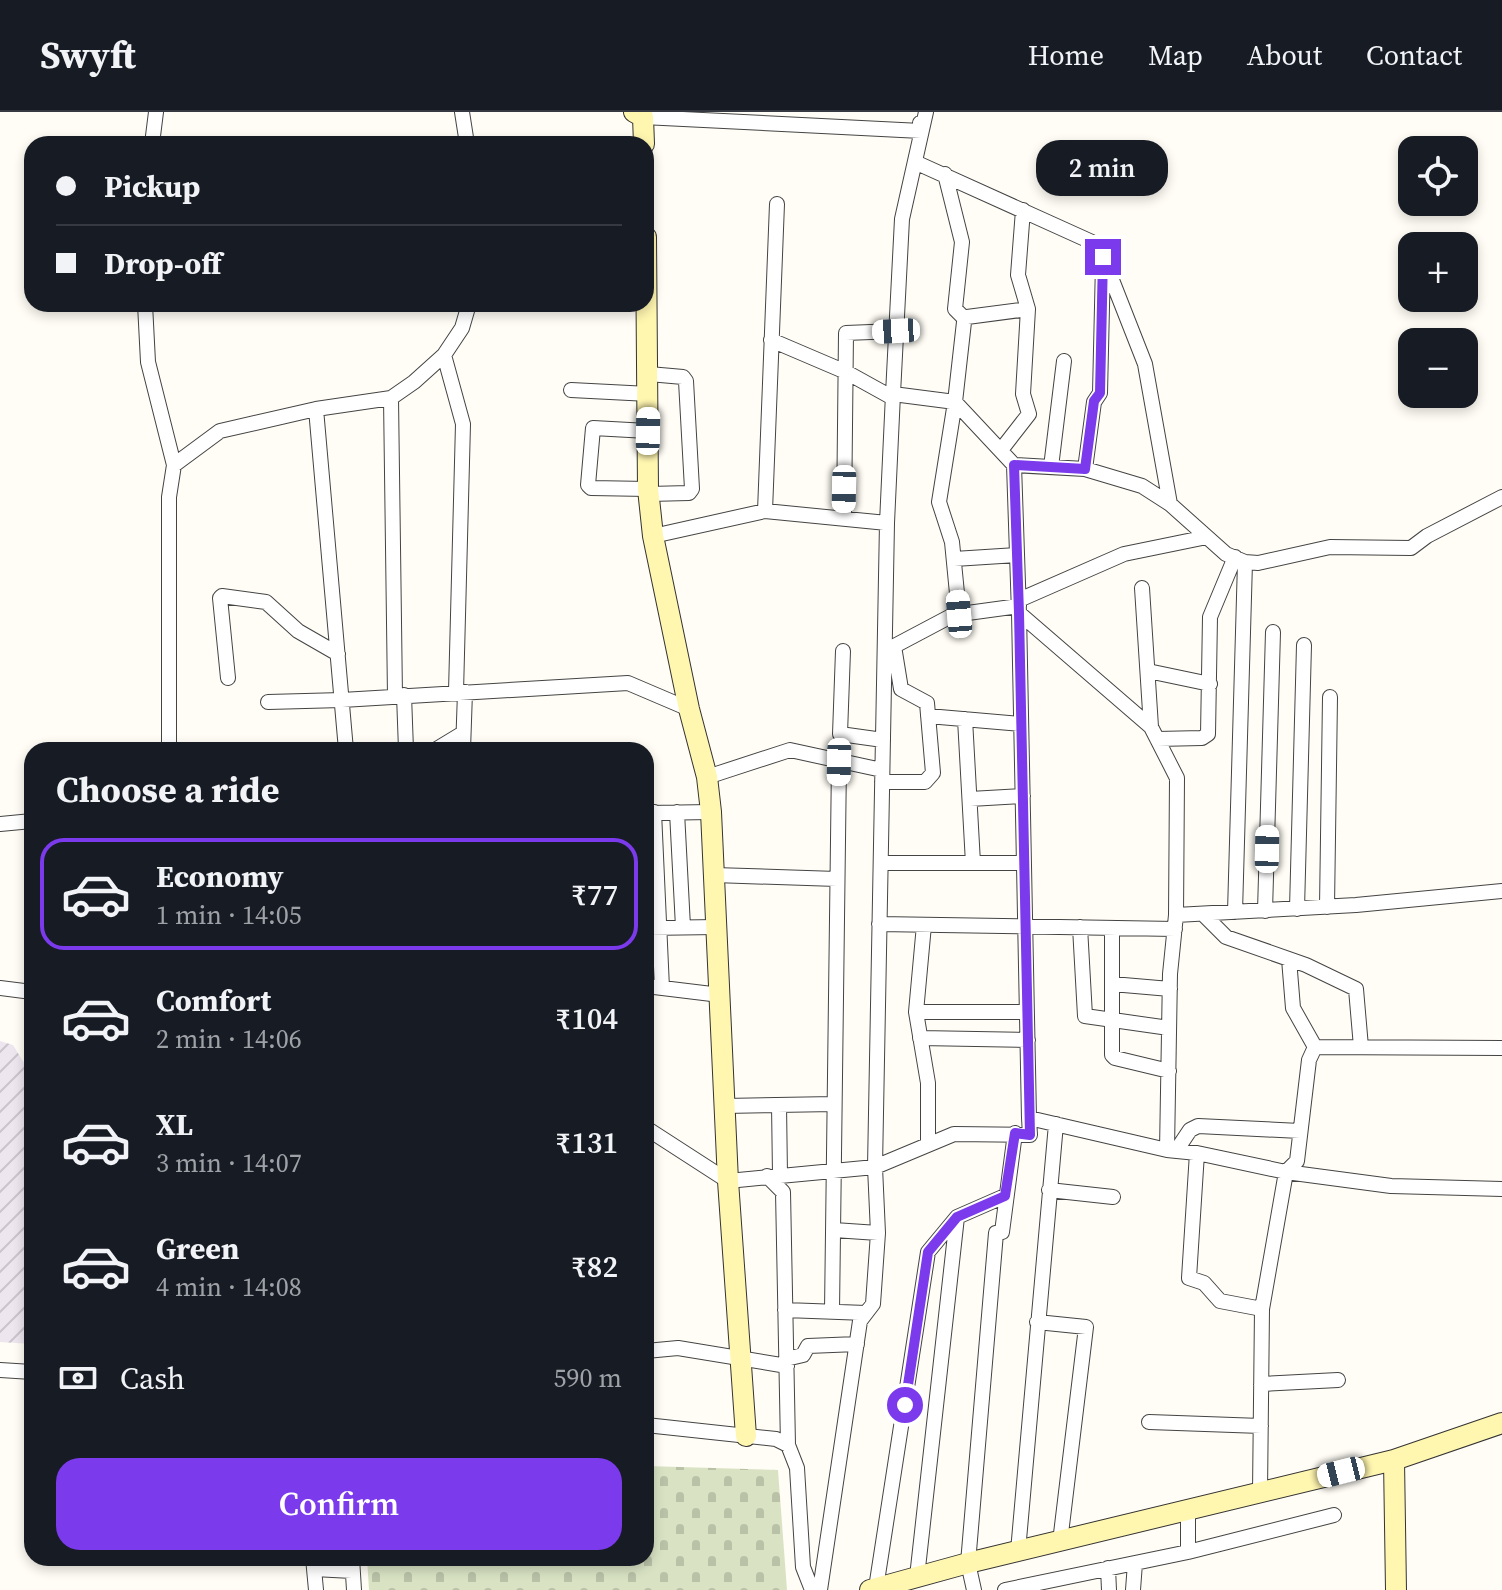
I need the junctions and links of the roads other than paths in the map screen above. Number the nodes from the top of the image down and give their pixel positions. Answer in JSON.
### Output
{"nodes":[{"id":1,"x":156,"y":112,"type":"edge"},
{"id":2,"x":462,"y":112,"type":"edge"},
{"id":3,"x":917,"y":112,"type":"edge"},
{"id":4,"x":926,"y":112,"type":"edge"},
{"id":5,"x":641,"y":114,"type":"edge"},
{"id":6,"x":921,"y":131,"type":"junction"},
{"id":7,"x":153,"y":136,"type":"edge"},
{"id":8,"x":466,"y":136,"type":"edge"},
{"id":9,"x":643,"y":136,"type":"edge"},
{"id":10,"x":917,"y":163,"type":"junction"},
{"id":11,"x":945,"y":174,"type":"junction"},
{"id":12,"x":777,"y":204,"type":"dead end"},
{"id":13,"x":1023,"y":210,"type":"junction"},
{"id":14,"x":1103,"y":257,"type":"junction"},
{"id":15,"x":1028,"y":309,"type":"junction"},
{"id":16,"x":145,"y":312,"type":"edge"},
{"id":17,"x":467,"y":312,"type":"edge"},
{"id":18,"x":648,"y":312,"type":"edge"},
{"id":19,"x":965,"y":319,"type":"junction"},
{"id":20,"x":896,"y":331,"type":"junction"},
{"id":21,"x":771,"y":340,"type":"junction"},
{"id":22,"x":444,"y":355,"type":"junction"},
{"id":23,"x":1064,"y":361,"type":"dead end"},
{"id":24,"x":846,"y":372,"type":"junction"},
{"id":25,"x":649,"y":384,"type":"junction"},
{"id":26,"x":571,"y":390,"type":"dead end"},
{"id":27,"x":893,"y":396,"type":"junction"},
{"id":28,"x":391,"y":398,"type":"junction"},
{"id":29,"x":955,"y":402,"type":"junction"},
{"id":30,"x":316,"y":409,"type":"junction"},
{"id":31,"x":648,"y":431,"type":"junction"},
{"id":32,"x":1001,"y":450,"type":"junction"},
{"id":33,"x":174,"y":465,"type":"junction"},
{"id":34,"x":1014,"y":465,"type":"junction"},
{"id":35,"x":1051,"y":467,"type":"junction"},
{"id":36,"x":1085,"y":469,"type":"junction"},
{"id":37,"x":649,"y":492,"type":"junction"},
{"id":38,"x":1502,"y":497,"type":"edge"},
{"id":39,"x":1170,"y":504,"type":"junction"},
{"id":40,"x":765,"y":511,"type":"junction"},
{"id":41,"x":844,"y":519,"type":"junction"},
{"id":42,"x":887,"y":523,"type":"junction"},
{"id":43,"x":653,"y":536,"type":"junction"},
{"id":44,"x":1207,"y":537,"type":"junction"},
{"id":45,"x":1017,"y":555,"type":"junction"},
{"id":46,"x":954,"y":559,"type":"junction"},
{"id":47,"x":1240,"y":560,"type":"junction"},
{"id":48,"x":1142,"y":588,"type":"dead end"},
{"id":49,"x":1019,"y":607,"type":"junction"},
{"id":50,"x":959,"y":614,"type":"junction"},
{"id":51,"x":1273,"y":632,"type":"dead end"},
{"id":52,"x":1304,"y":645,"type":"dead end"},
{"id":53,"x":889,"y":649,"type":"junction"},
{"id":54,"x":843,"y":651,"type":"dead end"},
{"id":55,"x":338,"y":654,"type":"junction"},
{"id":56,"x":1148,"y":671,"type":"junction"},
{"id":57,"x":228,"y":678,"type":"dead end"},
{"id":58,"x":1210,"y":684,"type":"junction"},
{"id":59,"x":461,"y":692,"type":"junction"},
{"id":60,"x":400,"y":695,"type":"junction"},
{"id":61,"x":1330,"y":697,"type":"dead end"},
{"id":62,"x":342,"y":700,"type":"junction"},
{"id":63,"x":268,"y":702,"type":"dead end"},
{"id":64,"x":689,"y":709,"type":"junction"},
{"id":65,"x":928,"y":716,"type":"junction"},
{"id":66,"x":965,"y":719,"type":"junction"},
{"id":67,"x":1021,"y":724,"type":"junction"},
{"id":68,"x":463,"y":733,"type":"junction"},
{"id":69,"x":1154,"y":733,"type":"junction"},
{"id":70,"x":883,"y":740,"type":"junction"},
{"id":71,"x":169,"y":742,"type":"edge"},
{"id":72,"x":345,"y":742,"type":"edge"},
{"id":73,"x":405,"y":742,"type":"edge"},
{"id":74,"x":448,"y":742,"type":"edge"},
{"id":75,"x":463,"y":742,"type":"edge"},
{"id":76,"x":839,"y":762,"type":"junction"},
{"id":77,"x":882,"y":776,"type":"junction"},
{"id":78,"x":707,"y":777,"type":"junction"},
{"id":79,"x":1023,"y":796,"type":"junction"},
{"id":80,"x":970,"y":799,"type":"junction"},
{"id":81,"x":677,"y":812,"type":"junction"},
{"id":82,"x":711,"y":812,"type":"junction"},
{"id":83,"x":654,"y":813,"type":"edge"},
{"id":84,"x":24,"y":822,"type":"edge"},
{"id":85,"x":0,"y":824,"type":"edge"},
{"id":86,"x":881,"y":863,"type":"junction"},
{"id":87,"x":973,"y":863,"type":"junction"},
{"id":88,"x":1024,"y":863,"type":"junction"},
{"id":89,"x":714,"y":875,"type":"junction"},
{"id":90,"x":837,"y":879,"type":"junction"},
{"id":91,"x":1502,"y":891,"type":"edge"},
{"id":92,"x":1327,"y":907,"type":"junction"},
{"id":93,"x":1297,"y":909,"type":"junction"},
{"id":94,"x":1265,"y":911,"type":"junction"},
{"id":95,"x":1235,"y":912,"type":"junction"},
{"id":96,"x":1203,"y":914,"type":"junction"},
{"id":97,"x":1176,"y":922,"type":"junction"},
{"id":98,"x":879,"y":924,"type":"junction"},
{"id":99,"x":924,"y":925,"type":"junction"},
{"id":100,"x":683,"y":927,"type":"junction"},
{"id":101,"x":717,"y":927,"type":"junction"},
{"id":102,"x":1080,"y":927,"type":"junction"},
{"id":103,"x":654,"y":928,"type":"edge"},
{"id":104,"x":1026,"y":928,"type":"junction"},
{"id":105,"x":1112,"y":928,"type":"junction"},
{"id":106,"x":654,"y":935,"type":"edge"},
{"id":107,"x":1289,"y":959,"type":"junction"},
{"id":108,"x":1112,"y":984,"type":"junction"},
{"id":109,"x":654,"y":987,"type":"edge"},
{"id":110,"x":0,"y":988,"type":"edge"},
{"id":111,"x":662,"y":988,"type":"junction"},
{"id":112,"x":1170,"y":989,"type":"junction"},
{"id":113,"x":24,"y":991,"type":"edge"},
{"id":114,"x":720,"y":995,"type":"junction"},
{"id":115,"x":916,"y":1012,"type":"junction"},
{"id":116,"x":1027,"y":1012,"type":"junction"},
{"id":117,"x":1111,"y":1020,"type":"junction"},
{"id":118,"x":1169,"y":1028,"type":"junction"},
{"id":119,"x":920,"y":1038,"type":"junction"},
{"id":120,"x":1028,"y":1040,"type":"junction"},
{"id":121,"x":1315,"y":1047,"type":"junction"},
{"id":122,"x":1361,"y":1047,"type":"junction"},
{"id":123,"x":1502,"y":1048,"type":"edge"},
{"id":124,"x":1169,"y":1071,"type":"junction"},
{"id":125,"x":834,"y":1104,"type":"junction"},
{"id":126,"x":779,"y":1105,"type":"junction"},
{"id":127,"x":724,"y":1106,"type":"junction"},
{"id":128,"x":1029,"y":1118,"type":"junction"},
{"id":129,"x":1056,"y":1124,"type":"junction"},
{"id":130,"x":1300,"y":1131,"type":"junction"},
{"id":131,"x":654,"y":1133,"type":"edge"},
{"id":132,"x":1015,"y":1133,"type":"junction"},
{"id":133,"x":928,"y":1144,"type":"junction"},
{"id":134,"x":1172,"y":1150,"type":"junction"},
{"id":135,"x":1197,"y":1153,"type":"junction"},
{"id":136,"x":875,"y":1167,"type":"junction"},
{"id":137,"x":833,"y":1171,"type":"junction"},
{"id":138,"x":1286,"y":1172,"type":"junction"},
{"id":139,"x":773,"y":1176,"type":"junction"},
{"id":140,"x":728,"y":1181,"type":"junction"},
{"id":141,"x":1502,"y":1189,"type":"edge"},
{"id":142,"x":1049,"y":1190,"type":"junction"},
{"id":143,"x":1005,"y":1196,"type":"junction"},
{"id":144,"x":1113,"y":1197,"type":"dead end"},
{"id":145,"x":957,"y":1217,"type":"junction"},
{"id":146,"x":834,"y":1230,"type":"junction"},
{"id":147,"x":878,"y":1233,"type":"junction"},
{"id":148,"x":1262,"y":1309,"type":"junction"},
{"id":149,"x":785,"y":1310,"type":"junction"},
{"id":150,"x":832,"y":1311,"type":"junction"},
{"id":151,"x":866,"y":1313,"type":"junction"},
{"id":152,"x":1037,"y":1322,"type":"junction"},
{"id":153,"x":857,"y":1344,"type":"junction"},
{"id":154,"x":654,"y":1350,"type":"edge"},
{"id":155,"x":740,"y":1360,"type":"junction"},
{"id":156,"x":786,"y":1362,"type":"junction"},
{"id":157,"x":0,"y":1370,"type":"edge"},
{"id":158,"x":24,"y":1372,"type":"edge"},
{"id":159,"x":1338,"y":1380,"type":"dead end"},
{"id":160,"x":1261,"y":1384,"type":"junction"},
{"id":161,"x":1149,"y":1422,"type":"dead end"},
{"id":162,"x":1502,"y":1423,"type":"edge"},
{"id":163,"x":654,"y":1426,"type":"edge"},
{"id":164,"x":1261,"y":1426,"type":"junction"},
{"id":165,"x":746,"y":1436,"type":"junction"},
{"id":166,"x":788,"y":1445,"type":"junction"},
{"id":167,"x":1394,"y":1460,"type":"junction"},
{"id":168,"x":1260,"y":1492,"type":"junction"},
{"id":169,"x":1188,"y":1509,"type":"junction"},
{"id":170,"x":1334,"y":1515,"type":"dead end"},
{"id":171,"x":1060,"y":1542,"type":"junction"},
{"id":172,"x":1018,"y":1551,"type":"junction"},
{"id":173,"x":1188,"y":1552,"type":"junction"},
{"id":174,"x":968,"y":1563,"type":"junction"},
{"id":175,"x":1135,"y":1563,"type":"junction"},
{"id":176,"x":314,"y":1566,"type":"edge"},
{"id":177,"x":352,"y":1566,"type":"edge"},
{"id":178,"x":1108,"y":1568,"type":"junction"},
{"id":179,"x":917,"y":1577,"type":"junction"},
{"id":180,"x":873,"y":1589,"type":"edge"},
{"id":181,"x":316,"y":1590,"type":"edge"},
{"id":182,"x":354,"y":1590,"type":"edge"},
{"id":183,"x":812,"y":1590,"type":"edge"},
{"id":184,"x":820,"y":1590,"type":"edge"},
{"id":185,"x":974,"y":1590,"type":"edge"},
{"id":186,"x":1005,"y":1590,"type":"edge"},
{"id":187,"x":1109,"y":1590,"type":"edge"},
{"id":188,"x":1133,"y":1590,"type":"edge"},
{"id":189,"x":1396,"y":1590,"type":"edge"}],
"edges":[{"from":1,"to":7,"type":"street"},
{"from":2,"to":8,"type":"street"},
{"from":3,"to":6,"type":"street"},
{"from":4,"to":6,"type":"street"},
{"from":5,"to":6,"type":"street"},
{"from":5,"to":9,"type":"street"},
{"from":6,"to":10,"type":"street"},
{"from":10,"to":11,"type":"street"},
{"from":10,"to":20,"type":"street"},
{"from":11,"to":13,"type":"street"},
{"from":11,"to":19,"type":"street"},
{"from":12,"to":21,"type":"street"},
{"from":13,"to":14,"type":"street"},
{"from":13,"to":15,"type":"street"},
{"from":14,"to":36,"type":"street"},
{"from":14,"to":39,"type":"street"},
{"from":15,"to":19,"type":"street"},
{"from":15,"to":32,"type":"street"},
{"from":16,"to":33,"type":"street"},
{"from":17,"to":22,"type":"street"},
{"from":18,"to":25,"type":"street"},
{"from":19,"to":29,"type":"street"},
{"from":20,"to":24,"type":"street"},
{"from":20,"to":27,"type":"street"},
{"from":21,"to":24,"type":"street"},
{"from":21,"to":40,"type":"street"},
{"from":22,"to":28,"type":"street"},
{"from":22,"to":59,"type":"street"},
{"from":23,"to":35,"type":"street"},
{"from":24,"to":27,"type":"street"},
{"from":24,"to":41,"type":"street"},
{"from":25,"to":26,"type":"street"},
{"from":25,"to":31,"type":"street"},
{"from":25,"to":37,"type":"street"},
{"from":27,"to":29,"type":"street"},
{"from":27,"to":42,"type":"street"},
{"from":28,"to":30,"type":"street"},
{"from":28,"to":60,"type":"street"},
{"from":29,"to":32,"type":"street"},
{"from":29,"to":46,"type":"street"},
{"from":30,"to":33,"type":"street"},
{"from":30,"to":55,"type":"street"},
{"from":31,"to":37,"type":"street"},
{"from":31,"to":37,"type":"street"},
{"from":32,"to":34,"type":"street"},
{"from":33,"to":71,"type":"street"},
{"from":34,"to":35,"type":"street"},
{"from":34,"to":45,"type":"street"},
{"from":35,"to":36,"type":"street"},
{"from":36,"to":39,"type":"street"},
{"from":37,"to":43,"type":"street"},
{"from":38,"to":47,"type":"street"},
{"from":39,"to":44,"type":"street"},
{"from":40,"to":41,"type":"street"},
{"from":40,"to":43,"type":"street"},
{"from":41,"to":42,"type":"street"},
{"from":42,"to":53,"type":"street"},
{"from":43,"to":64,"type":"street"},
{"from":44,"to":47,"type":"street"},
{"from":44,"to":49,"type":"street"},
{"from":45,"to":46,"type":"street"},
{"from":45,"to":49,"type":"street"},
{"from":46,"to":50,"type":"street"},
{"from":47,"to":58,"type":"street"},
{"from":47,"to":95,"type":"street"},
{"from":48,"to":56,"type":"street"},
{"from":49,"to":50,"type":"street"},
{"from":49,"to":67,"type":"street"},
{"from":49,"to":69,"type":"street"},
{"from":50,"to":53,"type":"street"},
{"from":51,"to":94,"type":"street"},
{"from":52,"to":93,"type":"street"},
{"from":53,"to":65,"type":"street"},
{"from":53,"to":70,"type":"street"},
{"from":54,"to":70,"type":"street"},
{"from":55,"to":57,"type":"street"},
{"from":55,"to":62,"type":"street"},
{"from":56,"to":58,"type":"street"},
{"from":56,"to":69,"type":"street"},
{"from":58,"to":69,"type":"street"},
{"from":59,"to":60,"type":"street"},
{"from":59,"to":64,"type":"street"},
{"from":59,"to":68,"type":"street"},
{"from":60,"to":62,"type":"street"},
{"from":60,"to":73,"type":"street"},
{"from":61,"to":92,"type":"street"},
{"from":62,"to":63,"type":"street"},
{"from":62,"to":72,"type":"street"},
{"from":64,"to":78,"type":"street"},
{"from":65,"to":66,"type":"street"},
{"from":65,"to":77,"type":"street"},
{"from":66,"to":67,"type":"street"},
{"from":66,"to":80,"type":"street"},
{"from":67,"to":79,"type":"street"},
{"from":68,"to":74,"type":"street"},
{"from":68,"to":75,"type":"street"},
{"from":69,"to":97,"type":"street"},
{"from":70,"to":77,"type":"street"},
{"from":76,"to":77,"type":"street"},
{"from":76,"to":78,"type":"street"},
{"from":76,"to":90,"type":"street"},
{"from":77,"to":86,"type":"street"},
{"from":78,"to":82,"type":"street"},
{"from":79,"to":80,"type":"street"},
{"from":79,"to":88,"type":"street"},
{"from":80,"to":87,"type":"street"},
{"from":81,"to":82,"type":"street"},
{"from":81,"to":83,"type":"street"},
{"from":81,"to":100,"type":"street"},
{"from":82,"to":89,"type":"street"},
{"from":84,"to":85,"type":"street"},
{"from":86,"to":87,"type":"street"},
{"from":86,"to":98,"type":"street"},
{"from":87,"to":88,"type":"street"},
{"from":88,"to":104,"type":"street"},
{"from":89,"to":90,"type":"street"},
{"from":89,"to":101,"type":"street"},
{"from":90,"to":125,"type":"street"},
{"from":91,"to":92,"type":"street"},
{"from":92,"to":93,"type":"street"},
{"from":93,"to":94,"type":"street"},
{"from":94,"to":95,"type":"street"},
{"from":95,"to":96,"type":"street"},
{"from":96,"to":97,"type":"street"},
{"from":96,"to":107,"type":"street"},
{"from":97,"to":105,"type":"street"},
{"from":97,"to":112,"type":"street"},
{"from":98,"to":99,"type":"street"},
{"from":98,"to":136,"type":"street"},
{"from":99,"to":104,"type":"street"},
{"from":99,"to":115,"type":"street"},
{"from":100,"to":101,"type":"street"},
{"from":100,"to":103,"type":"street"},
{"from":101,"to":114,"type":"street"},
{"from":102,"to":104,"type":"street"},
{"from":102,"to":105,"type":"street"},
{"from":102,"to":117,"type":"street"},
{"from":104,"to":116,"type":"street"},
{"from":105,"to":108,"type":"street"},
{"from":106,"to":111,"type":"street"},
{"from":107,"to":121,"type":"street"},
{"from":107,"to":122,"type":"street"},
{"from":108,"to":112,"type":"street"},
{"from":108,"to":117,"type":"street"},
{"from":109,"to":111,"type":"street"},
{"from":110,"to":113,"type":"street"},
{"from":111,"to":114,"type":"street"},
{"from":112,"to":118,"type":"street"},
{"from":114,"to":127,"type":"street"},
{"from":115,"to":116,"type":"street"},
{"from":115,"to":119,"type":"street"},
{"from":116,"to":120,"type":"street"},
{"from":117,"to":118,"type":"street"},
{"from":117,"to":124,"type":"street"},
{"from":118,"to":124,"type":"street"},
{"from":119,"to":120,"type":"street"},
{"from":119,"to":133,"type":"street"},
{"from":120,"to":128,"type":"street"},
{"from":121,"to":122,"type":"street"},
{"from":121,"to":130,"type":"street"},
{"from":122,"to":123,"type":"street"},
{"from":124,"to":134,"type":"street"},
{"from":125,"to":126,"type":"street"},
{"from":125,"to":137,"type":"street"},
{"from":126,"to":127,"type":"street"},
{"from":126,"to":139,"type":"street"},
{"from":127,"to":140,"type":"street"},
{"from":128,"to":129,"type":"street"},
{"from":128,"to":132,"type":"street"},
{"from":129,"to":134,"type":"street"},
{"from":129,"to":142,"type":"street"},
{"from":130,"to":134,"type":"street"},
{"from":130,"to":138,"type":"street"},
{"from":131,"to":140,"type":"street"},
{"from":132,"to":133,"type":"street"},
{"from":132,"to":143,"type":"street"},
{"from":133,"to":136,"type":"street"},
{"from":134,"to":135,"type":"street"},
{"from":135,"to":138,"type":"street"},
{"from":135,"to":148,"type":"street"},
{"from":136,"to":137,"type":"street"},
{"from":136,"to":147,"type":"street"},
{"from":137,"to":139,"type":"street"},
{"from":137,"to":146,"type":"street"},
{"from":138,"to":141,"type":"street"},
{"from":138,"to":148,"type":"street"},
{"from":139,"to":140,"type":"street"},
{"from":139,"to":149,"type":"street"},
{"from":140,"to":155,"type":"street"},
{"from":142,"to":144,"type":"street"},
{"from":142,"to":152,"type":"street"},
{"from":143,"to":145,"type":"street"},
{"from":143,"to":174,"type":"street"},
{"from":145,"to":179,"type":"street"},
{"from":145,"to":180,"type":"street"},
{"from":146,"to":147,"type":"street"},
{"from":146,"to":150,"type":"street"},
{"from":147,"to":151,"type":"street"},
{"from":148,"to":160,"type":"street"},
{"from":149,"to":150,"type":"street"},
{"from":149,"to":156,"type":"street"},
{"from":150,"to":151,"type":"street"},
{"from":151,"to":153,"type":"street"},
{"from":152,"to":171,"type":"street"},
{"from":152,"to":172,"type":"street"},
{"from":153,"to":156,"type":"street"},
{"from":153,"to":184,"type":"street"},
{"from":154,"to":155,"type":"street"},
{"from":155,"to":156,"type":"street"},
{"from":155,"to":165,"type":"street"},
{"from":156,"to":166,"type":"street"},
{"from":157,"to":158,"type":"street"},
{"from":159,"to":160,"type":"street"},
{"from":160,"to":164,"type":"street"},
{"from":161,"to":164,"type":"street"},
{"from":162,"to":167,"type":"street"},
{"from":163,"to":165,"type":"street"},
{"from":164,"to":168,"type":"street"},
{"from":165,"to":166,"type":"street"},
{"from":166,"to":183,"type":"street"},
{"from":167,"to":168,"type":"street"},
{"from":167,"to":189,"type":"street"},
{"from":168,"to":169,"type":"street"},
{"from":169,"to":171,"type":"street"},
{"from":169,"to":173,"type":"street"},
{"from":170,"to":173,"type":"street"},
{"from":171,"to":172,"type":"street"},
{"from":172,"to":174,"type":"street"},
{"from":173,"to":175,"type":"street"},
{"from":174,"to":179,"type":"street"},
{"from":174,"to":185,"type":"street"},
{"from":175,"to":178,"type":"street"},
{"from":175,"to":188,"type":"street"},
{"from":176,"to":181,"type":"street"},
{"from":177,"to":182,"type":"street"},
{"from":178,"to":186,"type":"street"},
{"from":178,"to":187,"type":"street"},
{"from":179,"to":180,"type":"street"}]}
